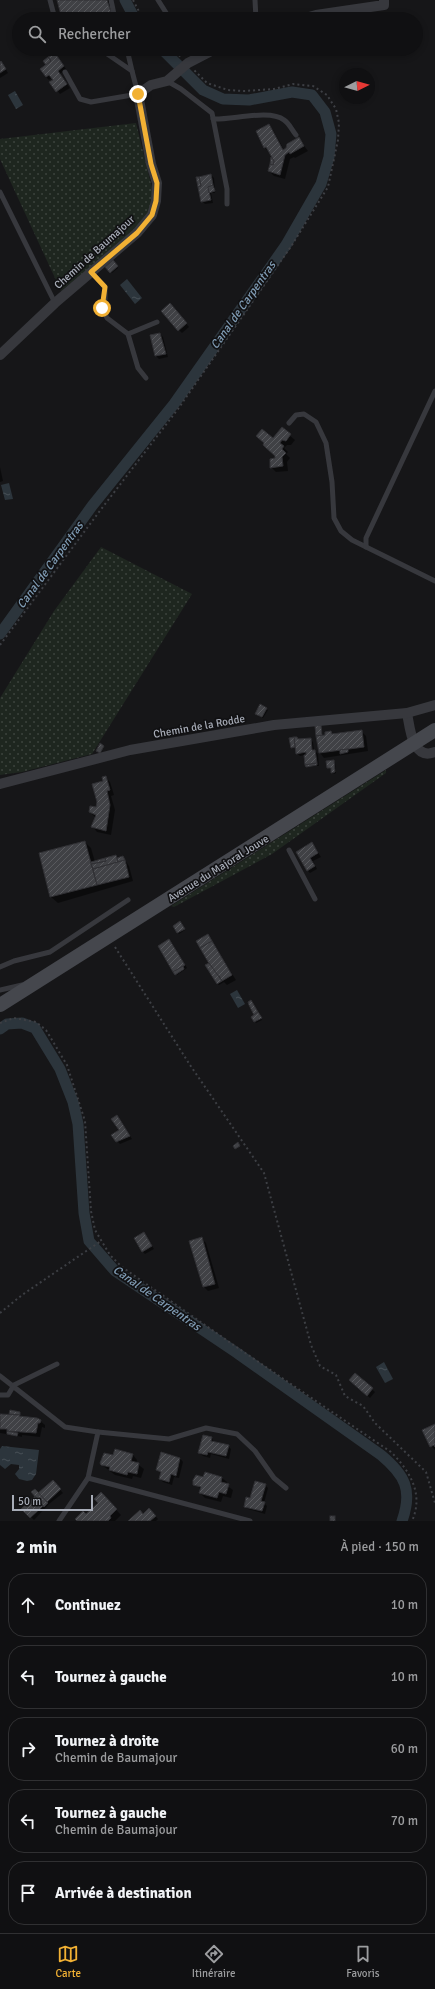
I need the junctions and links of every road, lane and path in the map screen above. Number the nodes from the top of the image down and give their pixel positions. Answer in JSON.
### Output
{"nodes":[{"id":1,"x":50,"y":0,"type":"edge"},
{"id":2,"x":111,"y":0,"type":"edge"},
{"id":3,"x":133,"y":0,"type":"edge"},
{"id":4,"x":158,"y":0,"type":"edge"},
{"id":5,"x":254,"y":0,"type":"edge"},
{"id":6,"x":384,"y":0,"type":"edge"},
{"id":7,"x":53,"y":12,"type":"edge"},
{"id":8,"x":114,"y":12,"type":"edge"},
{"id":9,"x":140,"y":12,"type":"edge"},
{"id":10,"x":166,"y":12,"type":"edge"},
{"id":11,"x":255,"y":12,"type":"edge"},
{"id":12,"x":336,"y":12,"type":"edge"},
{"id":13,"x":110,"y":56,"type":"edge"},
{"id":14,"x":129,"y":56,"type":"edge"},
{"id":15,"x":178,"y":56,"type":"edge"},
{"id":16,"x":190,"y":56,"type":"edge"},
{"id":17,"x":203,"y":56,"type":"edge"},
{"id":18,"x":188,"y":65,"type":"junction"},
{"id":19,"x":65,"y":72,"type":"dead end"},
{"id":20,"x":132,"y":72,"type":"junction"},
{"id":21,"x":167,"y":81,"type":"junction"},
{"id":22,"x":138,"y":94,"type":"junction"},
{"id":23,"x":213,"y":119,"type":"junction"},
{"id":24,"x":296,"y":135,"type":"dead end"},
{"id":25,"x":0,"y":192,"type":"edge"},
{"id":26,"x":227,"y":204,"type":"dead end"},
{"id":27,"x":91,"y":272,"type":"junction"},
{"id":28,"x":55,"y":303,"type":"junction"},
{"id":29,"x":157,"y":322,"type":"dead end"},
{"id":30,"x":128,"y":334,"type":"junction"},
{"id":31,"x":0,"y":355,"type":"edge"},
{"id":32,"x":146,"y":378,"type":"dead end"},
{"id":33,"x":435,"y":391,"type":"edge"},
{"id":34,"x":289,"y":423,"type":"dead end"},
{"id":35,"x":366,"y":547,"type":"junction"},
{"id":36,"x":435,"y":581,"type":"edge"},
{"id":37,"x":0,"y":645,"type":"edge"},
{"id":38,"x":435,"y":705,"type":"edge"},
{"id":39,"x":407,"y":713,"type":"junction"},
{"id":40,"x":435,"y":730,"type":"edge"},
{"id":41,"x":414,"y":744,"type":"junction"},
{"id":42,"x":435,"y":752,"type":"edge"},
{"id":43,"x":0,"y":784,"type":"edge"},
{"id":44,"x":290,"y":850,"type":"dead end"},
{"id":45,"x":315,"y":899,"type":"dead end"},
{"id":46,"x":128,"y":900,"type":"dead end"},
{"id":47,"x":107,"y":936,"type":"junction"},
{"id":48,"x":0,"y":967,"type":"edge"},
{"id":49,"x":35,"y":982,"type":"junction"},
{"id":50,"x":0,"y":990,"type":"edge"},
{"id":51,"x":0,"y":1005,"type":"edge"},
{"id":52,"x":0,"y":1023,"type":"edge"},
{"id":53,"x":100,"y":1242,"type":"junction"},
{"id":54,"x":0,"y":1313,"type":"edge"},
{"id":55,"x":57,"y":1364,"type":"dead end"},
{"id":56,"x":0,"y":1376,"type":"edge"},
{"id":57,"x":14,"y":1385,"type":"junction"},
{"id":58,"x":0,"y":1395,"type":"edge"},
{"id":59,"x":98,"y":1432,"type":"junction"},
{"id":60,"x":88,"y":1478,"type":"junction"},
{"id":61,"x":286,"y":1488,"type":"dead end"},
{"id":62,"x":435,"y":1503,"type":"edge"},
{"id":63,"x":233,"y":1519,"type":"edge"},
{"id":64,"x":59,"y":1521,"type":"edge"},
{"id":65,"x":250,"y":1521,"type":"edge"},
{"id":66,"x":412,"y":1521,"type":"edge"}],
"edges":[{"from":1,"to":7,"type":"lane"},
{"from":2,"to":8,"type":"lane"},
{"from":3,"to":9,"type":"path"},
{"from":4,"to":10,"type":"lane"},
{"from":5,"to":11,"type":"lane"},
{"from":6,"to":12,"type":"street"},
{"from":13,"to":20,"type":"lane"},
{"from":14,"to":20,"type":"lane"},
{"from":15,"to":18,"type":"path"},
{"from":16,"to":18,"type":"lane"},
{"from":17,"to":18,"type":"street"},
{"from":18,"to":21,"type":"street"},
{"from":18,"to":37,"type":"path"},
{"from":19,"to":22,"type":"lane"},
{"from":20,"to":22,"type":"lane"},
{"from":21,"to":22,"type":"street"},
{"from":21,"to":23,"type":"lane"},
{"from":22,"to":27,"type":"street","name":"Chemin de Baumajour"},
{"from":23,"to":24,"type":"lane"},
{"from":23,"to":26,"type":"lane"},
{"from":25,"to":28,"type":"lane"},
{"from":27,"to":28,"type":"street","name":"Chemin de Baumajour"},
{"from":27,"to":30,"type":"lane"},
{"from":28,"to":31,"type":"street","name":"Chemin de Baumajour"},
{"from":29,"to":30,"type":"lane"},
{"from":30,"to":32,"type":"lane"},
{"from":33,"to":35,"type":"lane"},
{"from":34,"to":35,"type":"lane"},
{"from":35,"to":36,"type":"lane"},
{"from":38,"to":39,"type":"street","name":"Chemin de la Rodde"},
{"from":39,"to":41,"type":"street"},
{"from":39,"to":43,"type":"street","name":"Chemin de la Rodde"},
{"from":40,"to":41,"type":"main road","name":"Avenue du Majoral Jouve"},
{"from":41,"to":42,"type":"street"},
{"from":41,"to":47,"type":"main road","name":"Avenue du Majoral Jouve"},
{"from":44,"to":45,"type":"lane"},
{"from":46,"to":48,"type":"lane"},
{"from":47,"to":49,"type":"main road","name":"Avenue du Majoral Jouve"},
{"from":47,"to":62,"type":"path"},
{"from":49,"to":50,"type":"lane"},
{"from":49,"to":51,"type":"main road","name":"Avenue du Majoral Jouve"},
{"from":52,"to":53,"type":"path"},
{"from":53,"to":54,"type":"path"},
{"from":53,"to":66,"type":"path"},
{"from":55,"to":57,"type":"lane"},
{"from":56,"to":57,"type":"lane"},
{"from":57,"to":58,"type":"lane"},
{"from":57,"to":59,"type":"lane"},
{"from":59,"to":60,"type":"lane"},
{"from":59,"to":61,"type":"lane"},
{"from":60,"to":63,"type":"lane"},
{"from":60,"to":64,"type":"lane"},
{"from":63,"to":65,"type":"lane"}]}
